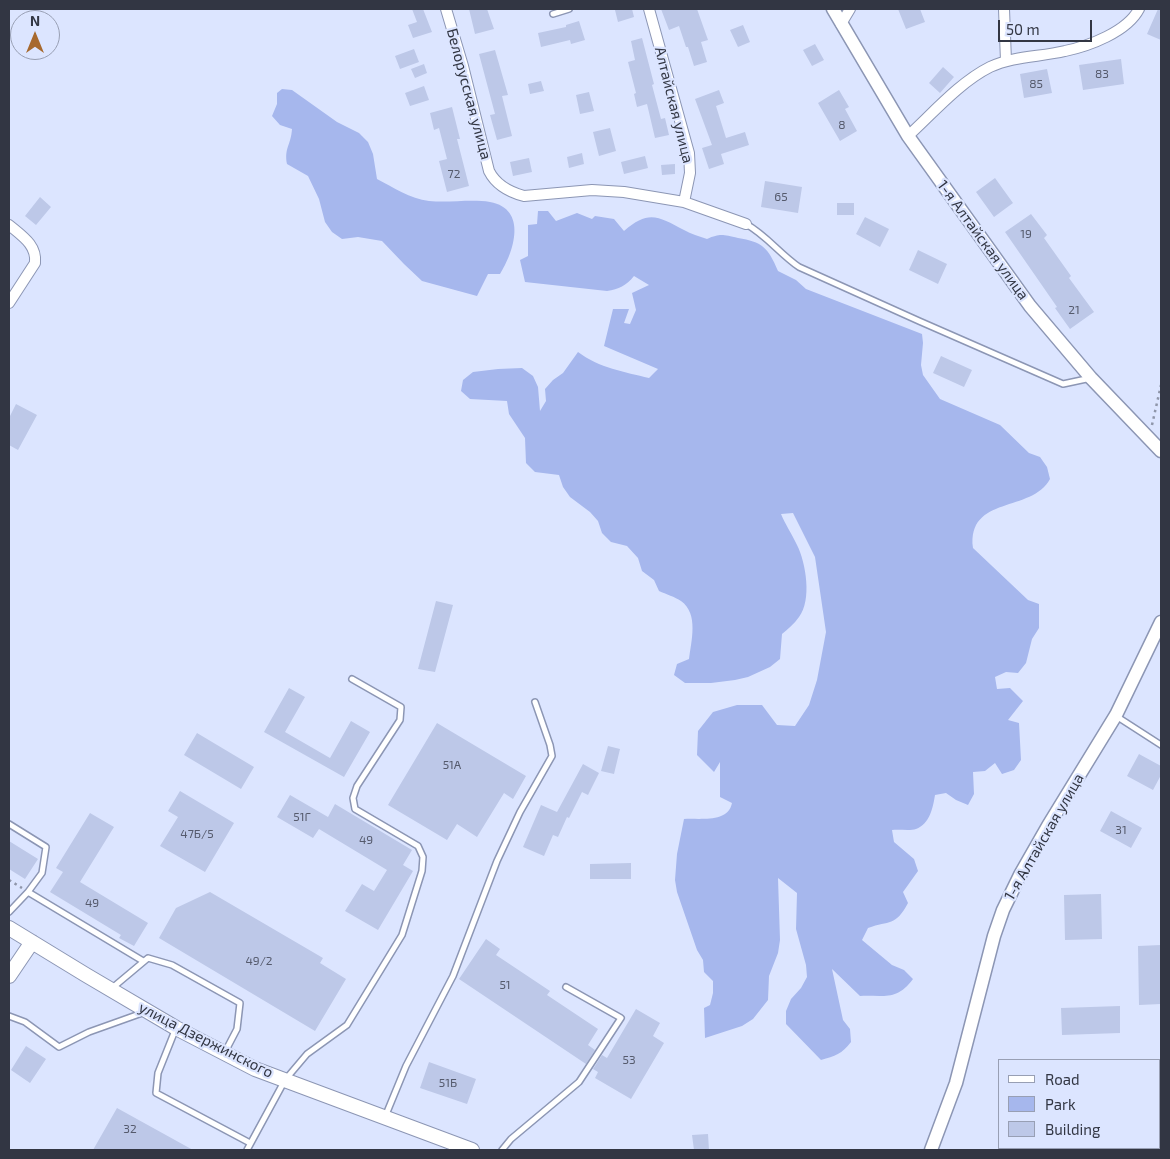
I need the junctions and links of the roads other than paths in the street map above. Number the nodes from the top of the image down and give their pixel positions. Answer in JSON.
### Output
{"nodes":[{"id":1,"x":446,"y":9,"type":"edge"},
{"id":2,"x":569,"y":9,"type":"edge"},
{"id":3,"x":648,"y":9,"type":"edge"},
{"id":4,"x":833,"y":9,"type":"edge"},
{"id":5,"x":850,"y":9,"type":"edge"},
{"id":6,"x":1004,"y":9,"type":"edge"},
{"id":7,"x":1139,"y":9,"type":"edge"},
{"id":8,"x":553,"y":14,"type":"dead end"},
{"id":9,"x":841,"y":24,"type":"junction"},
{"id":10,"x":1006,"y":61,"type":"junction"},
{"id":11,"x":908,"y":136,"type":"junction"},
{"id":12,"x":684,"y":202,"type":"junction"},
{"id":13,"x":746,"y":224,"type":"joint"},
{"id":14,"x":9,"y":225,"type":"edge"},
{"id":15,"x":9,"y":303,"type":"edge"},
{"id":16,"x":1091,"y":378,"type":"junction"},
{"id":17,"x":1161,"y":451,"type":"edge"},
{"id":18,"x":1161,"y":622,"type":"edge"},
{"id":19,"x":352,"y":679,"type":"dead end"},
{"id":20,"x":535,"y":702,"type":"dead end"},
{"id":21,"x":1116,"y":715,"type":"junction"},
{"id":22,"x":1161,"y":745,"type":"edge"},
{"id":23,"x":9,"y":824,"type":"edge"},
{"id":24,"x":28,"y":892,"type":"junction"},
{"id":25,"x":9,"y":912,"type":"edge"},
{"id":26,"x":9,"y":928,"type":"edge"},
{"id":27,"x":32,"y":942,"type":"junction"},
{"id":28,"x":143,"y":961,"type":"junction"},
{"id":29,"x":9,"y":976,"type":"edge"},
{"id":30,"x":566,"y":987,"type":"dead end"},
{"id":31,"x":110,"y":990,"type":"junction"},
{"id":32,"x":147,"y":1011,"type":"junction"},
{"id":33,"x":9,"y":1016,"type":"edge"},
{"id":34,"x":176,"y":1028,"type":"junction"},
{"id":35,"x":224,"y":1053,"type":"junction"},
{"id":36,"x":284,"y":1080,"type":"junction"},
{"id":37,"x":385,"y":1118,"type":"junction"},
{"id":38,"x":250,"y":1143,"type":"junction"},
{"id":39,"x":247,"y":1150,"type":"edge"},
{"id":40,"x":472,"y":1150,"type":"edge"},
{"id":41,"x":502,"y":1150,"type":"edge"},
{"id":42,"x":931,"y":1150,"type":"edge"}],
"edges":[{"from":1,"to":12,"type":"street","name":"Белорусская улица"},
{"from":2,"to":8,"type":"lane"},
{"from":3,"to":12,"type":"street","name":"Алтайская улица"},
{"from":4,"to":9,"type":"street","name":"1-я Алтайская улица"},
{"from":5,"to":9,"type":"street"},
{"from":6,"to":10,"type":"street"},
{"from":7,"to":10,"type":"street"},
{"from":9,"to":11,"type":"street","name":"1-я Алтайская улица"},
{"from":10,"to":11,"type":"street"},
{"from":11,"to":16,"type":"street","name":"1-я Алтайская улица"},
{"from":12,"to":13,"type":"street"},
{"from":13,"to":16,"type":"lane"},
{"from":14,"to":15,"type":"street"},
{"from":16,"to":17,"type":"street","name":"1-я Алтайская улица"},
{"from":18,"to":21,"type":"street","name":"1-я Алтайская улица"},
{"from":19,"to":36,"type":"lane"},
{"from":20,"to":37,"type":"lane"},
{"from":21,"to":22,"type":"lane"},
{"from":21,"to":42,"type":"street","name":"1-я Алтайская улица"},
{"from":23,"to":24,"type":"lane"},
{"from":24,"to":25,"type":"lane"},
{"from":24,"to":28,"type":"lane"},
{"from":26,"to":27,"type":"main road","name":"улица Дзержинского"},
{"from":27,"to":29,"type":"main road"},
{"from":27,"to":31,"type":"main road","name":"улица Дзержинского"},
{"from":28,"to":31,"type":"lane"},
{"from":28,"to":35,"type":"lane"},
{"from":30,"to":41,"type":"lane"},
{"from":31,"to":32,"type":"main road","name":"улица Дзержинского"},
{"from":32,"to":33,"type":"lane"},
{"from":32,"to":34,"type":"main road","name":"улица Дзержинского"},
{"from":34,"to":35,"type":"main road","name":"улица Дзержинского"},
{"from":34,"to":38,"type":"lane"},
{"from":35,"to":36,"type":"main road","name":"улица Дзержинского"},
{"from":36,"to":37,"type":"main road","name":"улица Дзержинского"},
{"from":36,"to":38,"type":"lane"},
{"from":37,"to":40,"type":"main road","name":"улица Дзержинского"},
{"from":38,"to":39,"type":"lane"}]}
